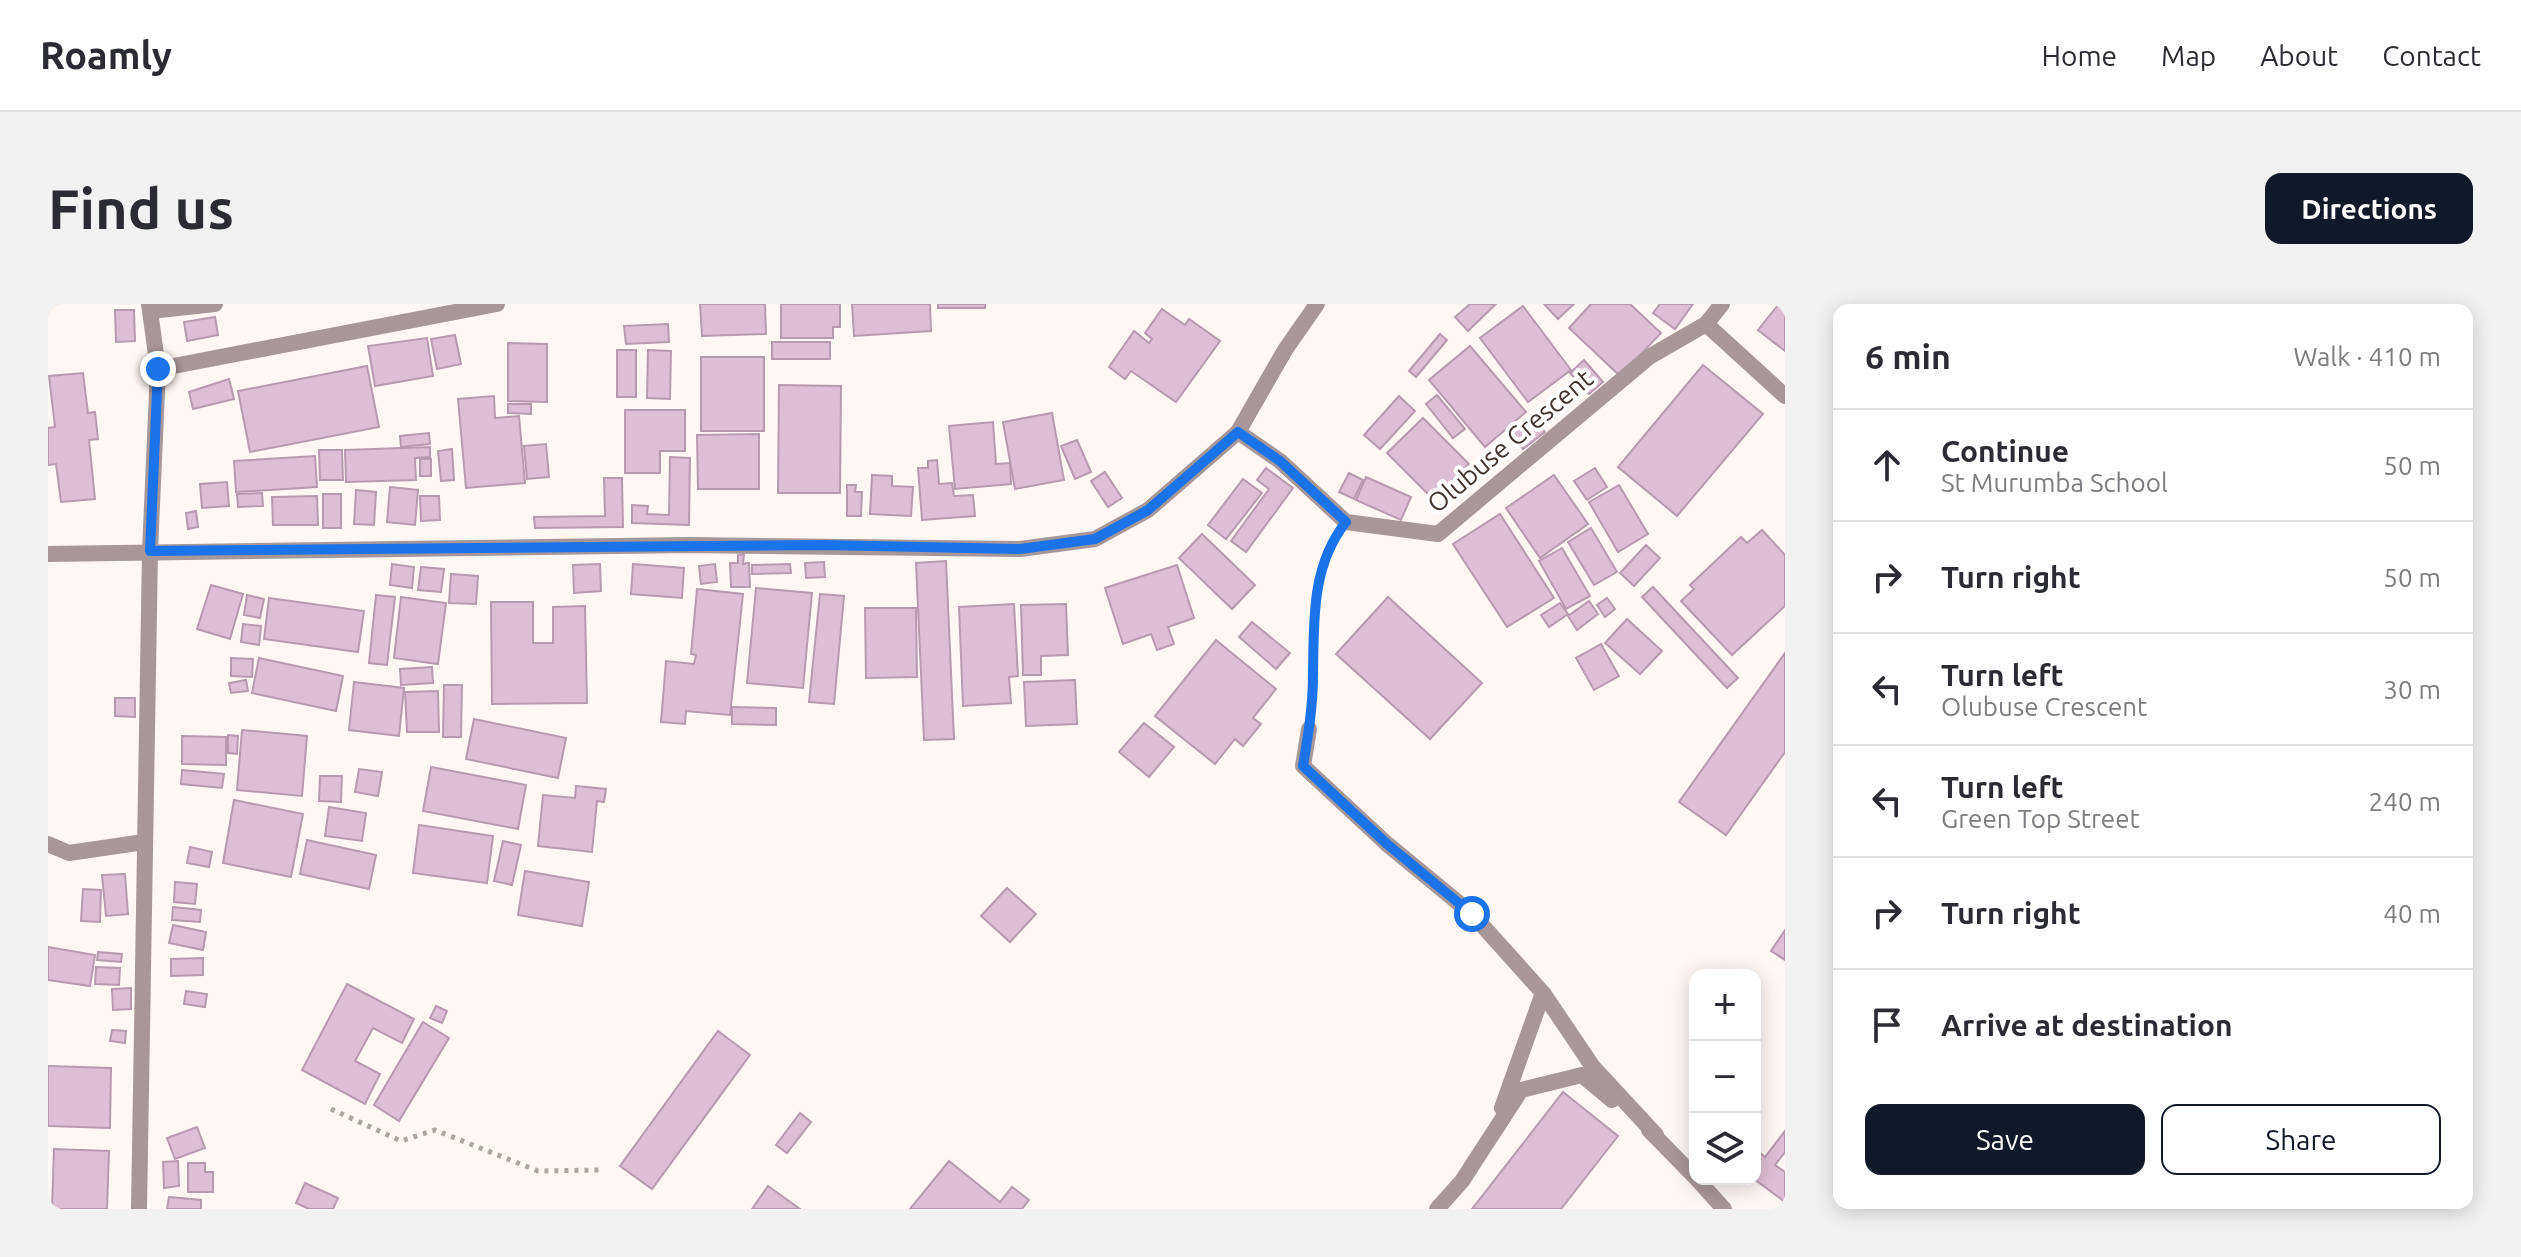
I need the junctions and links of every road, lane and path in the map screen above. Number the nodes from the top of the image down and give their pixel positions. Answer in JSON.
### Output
{"nodes":[{"id":1,"x":215,"y":304,"type":"edge"},
{"id":2,"x":497,"y":304,"type":"edge"},
{"id":3,"x":1317,"y":304,"type":"edge"},
{"id":4,"x":1722,"y":304,"type":"edge"},
{"id":5,"x":149,"y":308,"type":"edge"},
{"id":6,"x":1706,"y":324,"type":"junction"},
{"id":7,"x":158,"y":369,"type":"junction"},
{"id":8,"x":1785,"y":396,"type":"edge"},
{"id":9,"x":1238,"y":432,"type":"junction"},
{"id":10,"x":1346,"y":522,"type":"junction"},
{"id":11,"x":150,"y":551,"type":"junction"},
{"id":12,"x":48,"y":554,"type":"edge"},
{"id":13,"x":1309,"y":729,"type":"joint"},
{"id":14,"x":144,"y":842,"type":"junction"},
{"id":15,"x":48,"y":844,"type":"edge"},
{"id":16,"x":1543,"y":993,"type":"junction"},
{"id":17,"x":331,"y":1109,"type":"dead end"},
{"id":18,"x":1493,"y":1133,"type":"junction"},
{"id":19,"x":1656,"y":1135,"type":"junction"},
{"id":20,"x":600,"y":1170,"type":"dead end"},
{"id":21,"x":1689,"y":1170,"type":"edge"},
{"id":22,"x":1702,"y":1185,"type":"edge"},
{"id":23,"x":139,"y":1209,"type":"edge"},
{"id":24,"x":1437,"y":1209,"type":"edge"},
{"id":25,"x":1724,"y":1209,"type":"edge"}],
"edges":[{"from":1,"to":5,"type":"street"},
{"from":2,"to":7,"type":"street"},
{"from":3,"to":9,"type":"street"},
{"from":4,"to":6,"type":"street","name":"Olubuse Crescent"},
{"from":5,"to":7,"type":"street"},
{"from":6,"to":8,"type":"street"},
{"from":6,"to":10,"type":"street","name":"Olubuse Crescent"},
{"from":7,"to":11,"type":"street"},
{"from":9,"to":10,"type":"street"},
{"from":9,"to":11,"type":"street"},
{"from":10,"to":13,"type":"path"},
{"from":11,"to":12,"type":"street"},
{"from":11,"to":14,"type":"street"},
{"from":13,"to":16,"type":"street"},
{"from":14,"to":15,"type":"street"},
{"from":14,"to":23,"type":"street"},
{"from":16,"to":18,"type":"street"},
{"from":16,"to":19,"type":"street"},
{"from":17,"to":20,"type":"path"},
{"from":18,"to":19,"type":"street"},
{"from":18,"to":24,"type":"street"},
{"from":19,"to":21,"type":"street"},
{"from":22,"to":25,"type":"street"}]}
